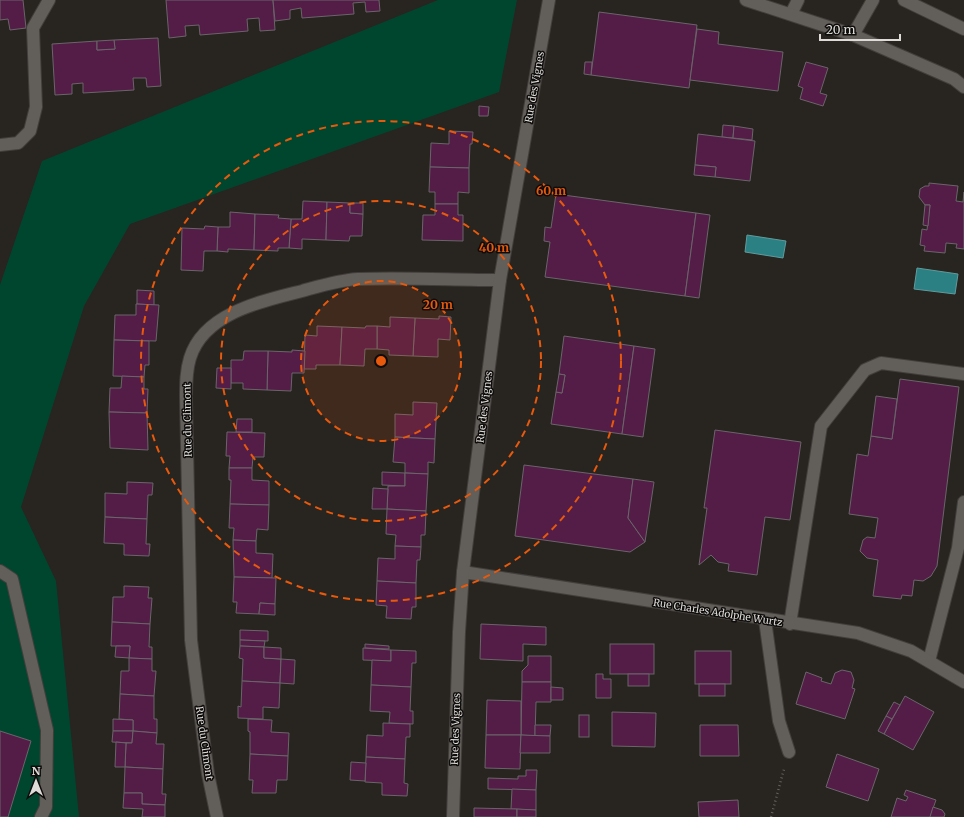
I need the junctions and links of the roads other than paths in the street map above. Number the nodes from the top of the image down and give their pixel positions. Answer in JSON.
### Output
{"nodes":[{"id":1,"x":49,"y":0,"type":"edge"},
{"id":2,"x":549,"y":0,"type":"edge"},
{"id":3,"x":746,"y":0,"type":"edge"},
{"id":4,"x":798,"y":0,"type":"edge"},
{"id":5,"x":873,"y":0,"type":"edge"},
{"id":6,"x":906,"y":0,"type":"edge"},
{"id":7,"x":791,"y":14,"type":"junction"},
{"id":8,"x":964,"y":29,"type":"edge"},
{"id":9,"x":853,"y":35,"type":"junction"},
{"id":10,"x":964,"y":87,"type":"edge"},
{"id":11,"x":0,"y":145,"type":"edge"},
{"id":12,"x":500,"y":280,"type":"junction"},
{"id":13,"x":964,"y":374,"type":"edge"},
{"id":14,"x":964,"y":502,"type":"edge"},
{"id":15,"x":0,"y":571,"type":"edge"},
{"id":16,"x":463,"y":572,"type":"junction"},
{"id":17,"x":765,"y":620,"type":"junction"},
{"id":18,"x":790,"y":624,"type":"junction"},
{"id":19,"x":929,"y":661,"type":"junction"},
{"id":20,"x":964,"y":682,"type":"edge"},
{"id":21,"x":789,"y":752,"type":"road end"},
{"id":22,"x":42,"y":817,"type":"edge"},
{"id":23,"x":217,"y":817,"type":"edge"},
{"id":24,"x":453,"y":817,"type":"edge"}],
"edges":[{"from":1,"to":11,"type":"street"},
{"from":2,"to":12,"type":"street","name":"Rue des Vignes"},
{"from":3,"to":7,"type":"street"},
{"from":4,"to":7,"type":"street"},
{"from":5,"to":9,"type":"street"},
{"from":6,"to":8,"type":"street"},
{"from":7,"to":9,"type":"street"},
{"from":9,"to":10,"type":"street"},
{"from":12,"to":16,"type":"street","name":"Rue des Vignes"},
{"from":12,"to":23,"type":"street","name":"Rue du Climont"},
{"from":13,"to":18,"type":"street"},
{"from":14,"to":19,"type":"street"},
{"from":15,"to":22,"type":"street"},
{"from":16,"to":17,"type":"street","name":"Rue Charles Adolphe Wurtz"},
{"from":16,"to":24,"type":"street","name":"Rue des Vignes"},
{"from":17,"to":18,"type":"street","name":"Rue Charles Adolphe Wurtz"},
{"from":17,"to":21,"type":"street"},
{"from":18,"to":19,"type":"street","name":"Rue Charles Adolphe Wurtz"},
{"from":19,"to":20,"type":"street","name":"Rue Charles Adolphe Wurtz"}]}
